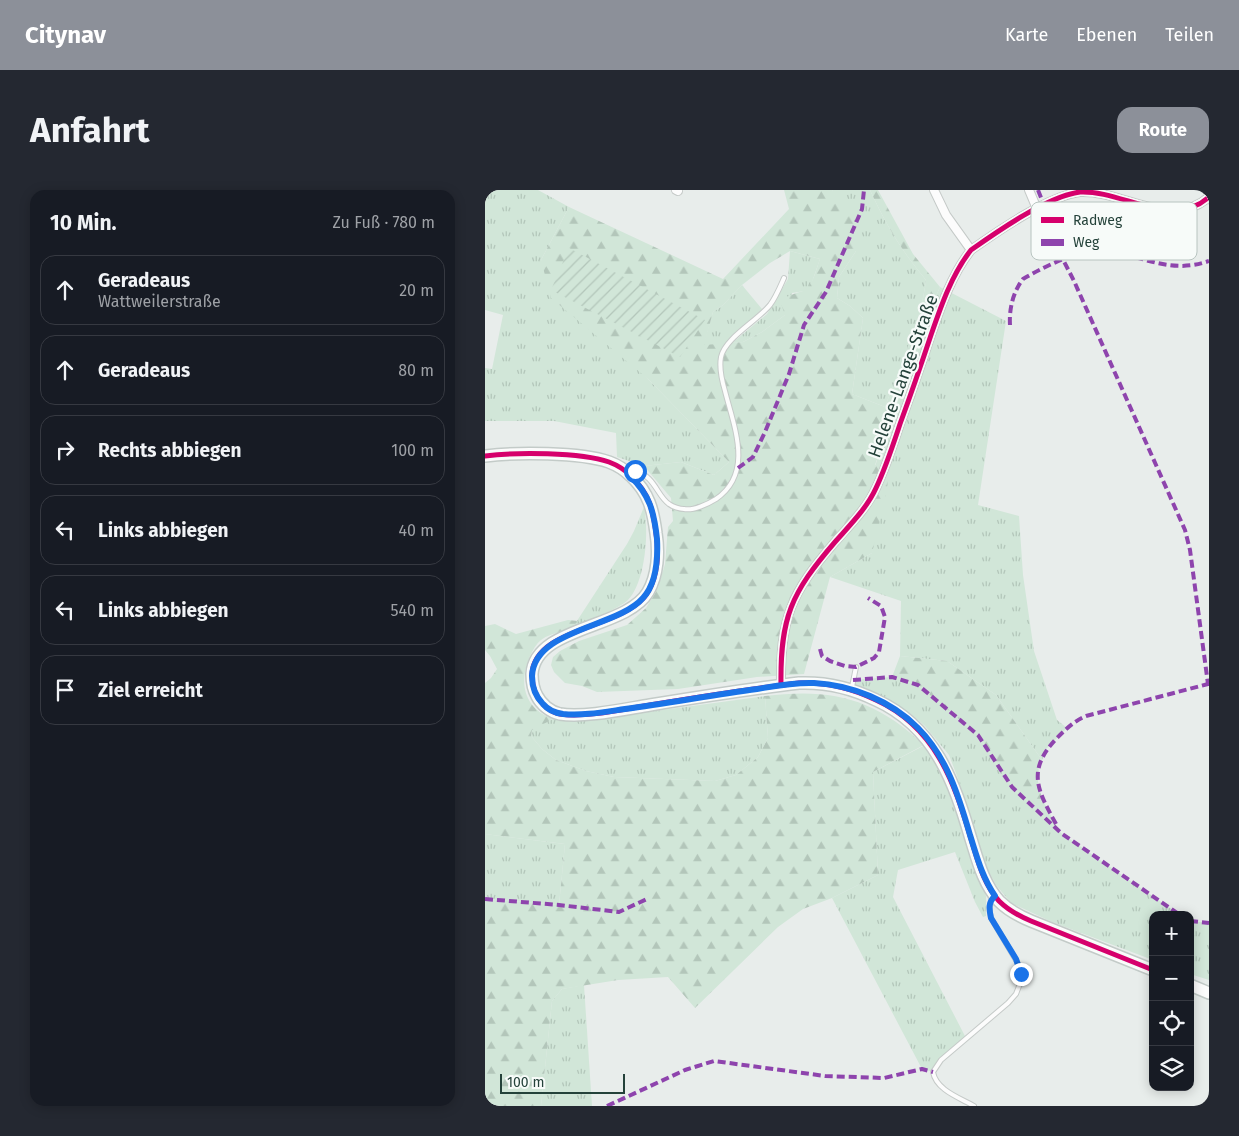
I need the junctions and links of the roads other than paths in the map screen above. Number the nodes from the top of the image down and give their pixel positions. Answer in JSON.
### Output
{"nodes":[{"id":1,"x":934,"y":190,"type":"edge"},
{"id":2,"x":1029,"y":190,"type":"edge"},
{"id":3,"x":1209,"y":197,"type":"edge"},
{"id":4,"x":1034,"y":202,"type":"edge"},
{"id":5,"x":1052,"y":202,"type":"edge"},
{"id":6,"x":1139,"y":202,"type":"edge"},
{"id":7,"x":1197,"y":205,"type":"edge"},
{"id":8,"x":1031,"y":213,"type":"edge"},
{"id":9,"x":971,"y":250,"type":"junction"},
{"id":10,"x":784,"y":278,"type":"dead end"},
{"id":11,"x":485,"y":456,"type":"edge"},
{"id":12,"x":630,"y":476,"type":"junction"},
{"id":13,"x":855,"y":668,"type":"dead end"},
{"id":14,"x":781,"y":685,"type":"junction"},
{"id":15,"x":852,"y":690,"type":"junction"},
{"id":16,"x":995,"y":896,"type":"junction"},
{"id":17,"x":1149,"y":968,"type":"edge"},
{"id":18,"x":1194,"y":987,"type":"edge"},
{"id":19,"x":1209,"y":993,"type":"edge"},
{"id":20,"x":974,"y":1106,"type":"edge"}],
"edges":[{"from":1,"to":9,"type":"street"},
{"from":2,"to":4,"type":"street"},
{"from":3,"to":7,"type":"street","name":"Helene-Lange-Straße"},
{"from":5,"to":6,"type":"street","name":"Helene-Lange-Straße"},
{"from":8,"to":9,"type":"street","name":"Helene-Lange-Straße"},
{"from":9,"to":14,"type":"street","name":"Helene-Lange-Straße"},
{"from":10,"to":12,"type":"lane"},
{"from":11,"to":12,"type":"street"},
{"from":12,"to":14,"type":"street"},
{"from":13,"to":15,"type":"lane"},
{"from":14,"to":15,"type":"street"},
{"from":15,"to":16,"type":"street"},
{"from":16,"to":17,"type":"street"},
{"from":16,"to":20,"type":"lane"},
{"from":18,"to":19,"type":"street"}]}
